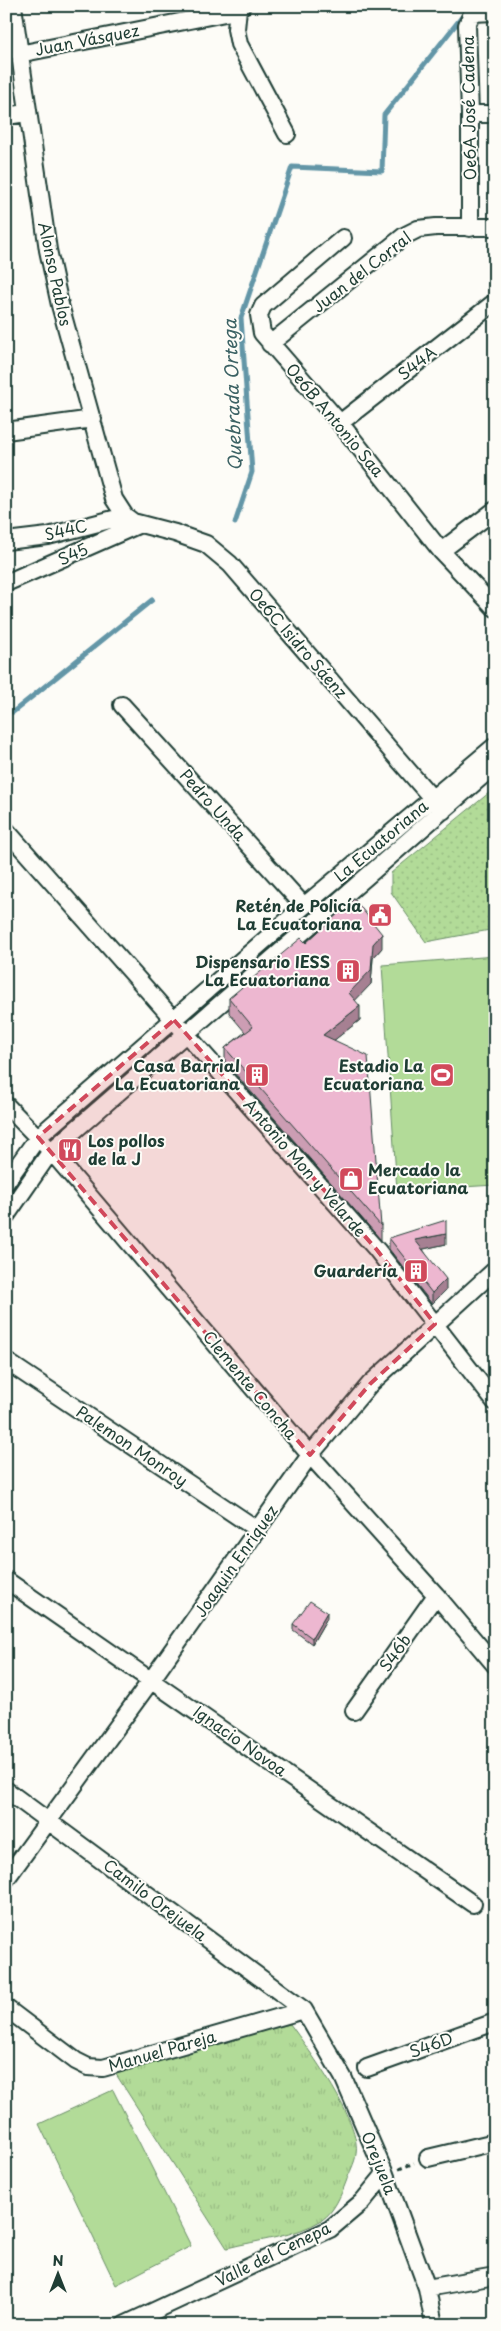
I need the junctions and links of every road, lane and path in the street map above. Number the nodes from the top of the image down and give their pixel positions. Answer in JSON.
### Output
{"nodes":[{"id":1,"x":13,"y":6,"type":"edge"},
{"id":2,"x":240,"y":7,"type":"edge"},
{"id":3,"x":495,"y":12,"type":"edge"},
{"id":4,"x":19,"y":54,"type":"junction"},
{"id":5,"x":27,"y":113,"type":"junction"},
{"id":6,"x":470,"y":114,"type":"junction"},
{"id":7,"x":495,"y":114,"type":"edge"},
{"id":8,"x":6,"y":116,"type":"edge"},
{"id":9,"x":287,"y":134,"type":"dead end"},
{"id":10,"x":495,"y":227,"type":"edge"},
{"id":11,"x":470,"y":228,"type":"junction"},
{"id":12,"x":343,"y":238,"type":"dead end"},
{"id":13,"x":495,"y":302,"type":"edge"},
{"id":14,"x":270,"y":344,"type":"junction"},
{"id":15,"x":93,"y":419,"type":"junction"},
{"id":16,"x":340,"y":423,"type":"junction"},
{"id":17,"x":6,"y":431,"type":"edge"},
{"id":18,"x":495,"y":510,"type":"edge"},
{"id":19,"x":125,"y":516,"type":"junction"},
{"id":20,"x":140,"y":524,"type":"junction"},
{"id":21,"x":6,"y":541,"type":"edge"},
{"id":22,"x":442,"y":551,"type":"junction"},
{"id":23,"x":6,"y":583,"type":"edge"},
{"id":24,"x":495,"y":608,"type":"edge"},
{"id":25,"x":122,"y":705,"type":"dead end"},
{"id":26,"x":495,"y":746,"type":"edge"},
{"id":27,"x":495,"y":765,"type":"edge"},
{"id":28,"x":432,"y":798,"type":"junction"},
{"id":29,"x":443,"y":811,"type":"junction"},
{"id":30,"x":6,"y":830,"type":"edge"},
{"id":31,"x":304,"y":906,"type":"junction"},
{"id":32,"x":174,"y":1020,"type":"junction"},
{"id":33,"x":185,"y":1034,"type":"junction"},
{"id":34,"x":6,"y":1105,"type":"edge"},
{"id":35,"x":38,"y":1137,"type":"junction"},
{"id":36,"x":51,"y":1151,"type":"junction"},
{"id":37,"x":6,"y":1182,"type":"edge"},
{"id":38,"x":6,"y":1216,"type":"edge"},
{"id":39,"x":495,"y":1270,"type":"edge"},
{"id":40,"x":435,"y":1324,"type":"junction"},
{"id":41,"x":6,"y":1361,"type":"edge"},
{"id":42,"x":495,"y":1402,"type":"edge"},
{"id":43,"x":310,"y":1455,"type":"junction"},
{"id":44,"x":258,"y":1530,"type":"junction"},
{"id":45,"x":6,"y":1580,"type":"edge"},
{"id":46,"x":436,"y":1595,"type":"junction"},
{"id":47,"x":495,"y":1665,"type":"edge"},
{"id":48,"x":152,"y":1679,"type":"junction"},
{"id":49,"x":354,"y":1711,"type":"dead end"},
{"id":50,"x":6,"y":1790,"type":"edge"},
{"id":51,"x":47,"y":1820,"type":"junction"},
{"id":52,"x":6,"y":1879,"type":"edge"},
{"id":53,"x":473,"y":1904,"type":"dead end"},
{"id":54,"x":6,"y":2008,"type":"edge"},
{"id":55,"x":304,"y":2010,"type":"junction"},
{"id":56,"x":495,"y":2022,"type":"edge"},
{"id":57,"x":367,"y":2068,"type":"dead end"},
{"id":58,"x":495,"y":2142,"type":"edge"},
{"id":59,"x":428,"y":2158,"type":"joint"},
{"id":60,"x":385,"y":2174,"type":"junction"},
{"id":61,"x":495,"y":2276,"type":"edge"},
{"id":62,"x":427,"y":2288,"type":"junction"},
{"id":63,"x":124,"y":2325,"type":"edge"},
{"id":64,"x":434,"y":2325,"type":"edge"}],
"edges":[{"from":1,"to":4,"type":"street","name":"Alonso Pablos"},
{"from":2,"to":4,"type":"street","name":"Juan Vásquez"},
{"from":2,"to":9,"type":"street"},
{"from":3,"to":6,"type":"street","name":"Oe6A José Cadena"},
{"from":4,"to":5,"type":"street","name":"Alonso Pablos"},
{"from":5,"to":8,"type":"street"},
{"from":5,"to":15,"type":"street","name":"Alonso Pablos"},
{"from":6,"to":7,"type":"street"},
{"from":6,"to":11,"type":"street","name":"Oe6A José Cadena"},
{"from":10,"to":11,"type":"street","name":"Juan del Corral"},
{"from":11,"to":14,"type":"street","name":"Juan del Corral"},
{"from":12,"to":14,"type":"street","name":"Oe6B Antonio Saa"},
{"from":13,"to":16,"type":"street","name":"S44A"},
{"from":14,"to":16,"type":"street","name":"Oe6B Antonio Saa"},
{"from":15,"to":17,"type":"street"},
{"from":15,"to":19,"type":"street","name":"Alonso Pablos"},
{"from":16,"to":22,"type":"street","name":"Oe6B Antonio Saa"},
{"from":18,"to":22,"type":"street"},
{"from":19,"to":20,"type":"street"},
{"from":19,"to":21,"type":"street","name":"S44C"},
{"from":20,"to":23,"type":"street","name":"S45"},
{"from":20,"to":28,"type":"street","name":"Oe6C Isidro Sáenz"},
{"from":22,"to":24,"type":"street","name":"Oe6B Antonio Saa"},
{"from":25,"to":31,"type":"street","name":"Pedro Unda"},
{"from":26,"to":28,"type":"street","name":"La Ecuatoriana"},
{"from":27,"to":29,"type":"street"},
{"from":28,"to":29,"type":"street","name":"Oe6C Isidro Sáenz"},
{"from":28,"to":31,"type":"street","name":"La Ecuatoriana"},
{"from":29,"to":33,"type":"street"},
{"from":30,"to":32,"type":"street","name":"Antonio Mon y Velarde"},
{"from":31,"to":32,"type":"street","name":"La Ecuatoriana"},
{"from":32,"to":33,"type":"street","name":"Antonio Mon y Velarde"},
{"from":32,"to":35,"type":"street","name":"La Ecuatoriana"},
{"from":33,"to":36,"type":"street"},
{"from":33,"to":40,"type":"street","name":"Antonio Mon y Velarde"},
{"from":34,"to":35,"type":"street","name":"Clemente Concha"},
{"from":35,"to":36,"type":"street","name":"Clemente Concha"},
{"from":35,"to":37,"type":"street","name":"La Ecuatoriana"},
{"from":36,"to":38,"type":"street"},
{"from":36,"to":43,"type":"street","name":"Clemente Concha"},
{"from":39,"to":40,"type":"street","name":"Joaquin Enriquez"},
{"from":40,"to":42,"type":"street","name":"Antonio Mon y Velarde"},
{"from":40,"to":43,"type":"street","name":"Joaquin Enriquez"},
{"from":41,"to":44,"type":"street","name":"Palemon Monroy"},
{"from":43,"to":44,"type":"street","name":"Joaquin Enriquez"},
{"from":43,"to":46,"type":"street","name":"Clemente Concha"},
{"from":44,"to":48,"type":"street","name":"Joaquin Enriquez"},
{"from":45,"to":48,"type":"street","name":"Ignacio Novoa"},
{"from":46,"to":47,"type":"street","name":"Clemente Concha"},
{"from":46,"to":49,"type":"street","name":"S46b"},
{"from":48,"to":51,"type":"street","name":"Joaquin Enriquez"},
{"from":48,"to":53,"type":"street","name":"Ignacio Novoa"},
{"from":50,"to":51,"type":"street","name":"Camilo Orejuela"},
{"from":51,"to":52,"type":"street","name":"Joaquin Enriquez"},
{"from":51,"to":55,"type":"street","name":"Camilo Orejuela"},
{"from":54,"to":55,"type":"street","name":"Manuel Pareja"},
{"from":55,"to":60,"type":"street","name":"Orejuela"},
{"from":56,"to":57,"type":"street","name":"S46D"},
{"from":58,"to":59,"type":"street"},
{"from":59,"to":60,"type":"path"},
{"from":60,"to":62,"type":"street","name":"Orejuela"},
{"from":60,"to":63,"type":"street","name":"Valle del Cenepa"},
{"from":61,"to":62,"type":"street"},
{"from":62,"to":64,"type":"street","name":"Orejuela"}]}
